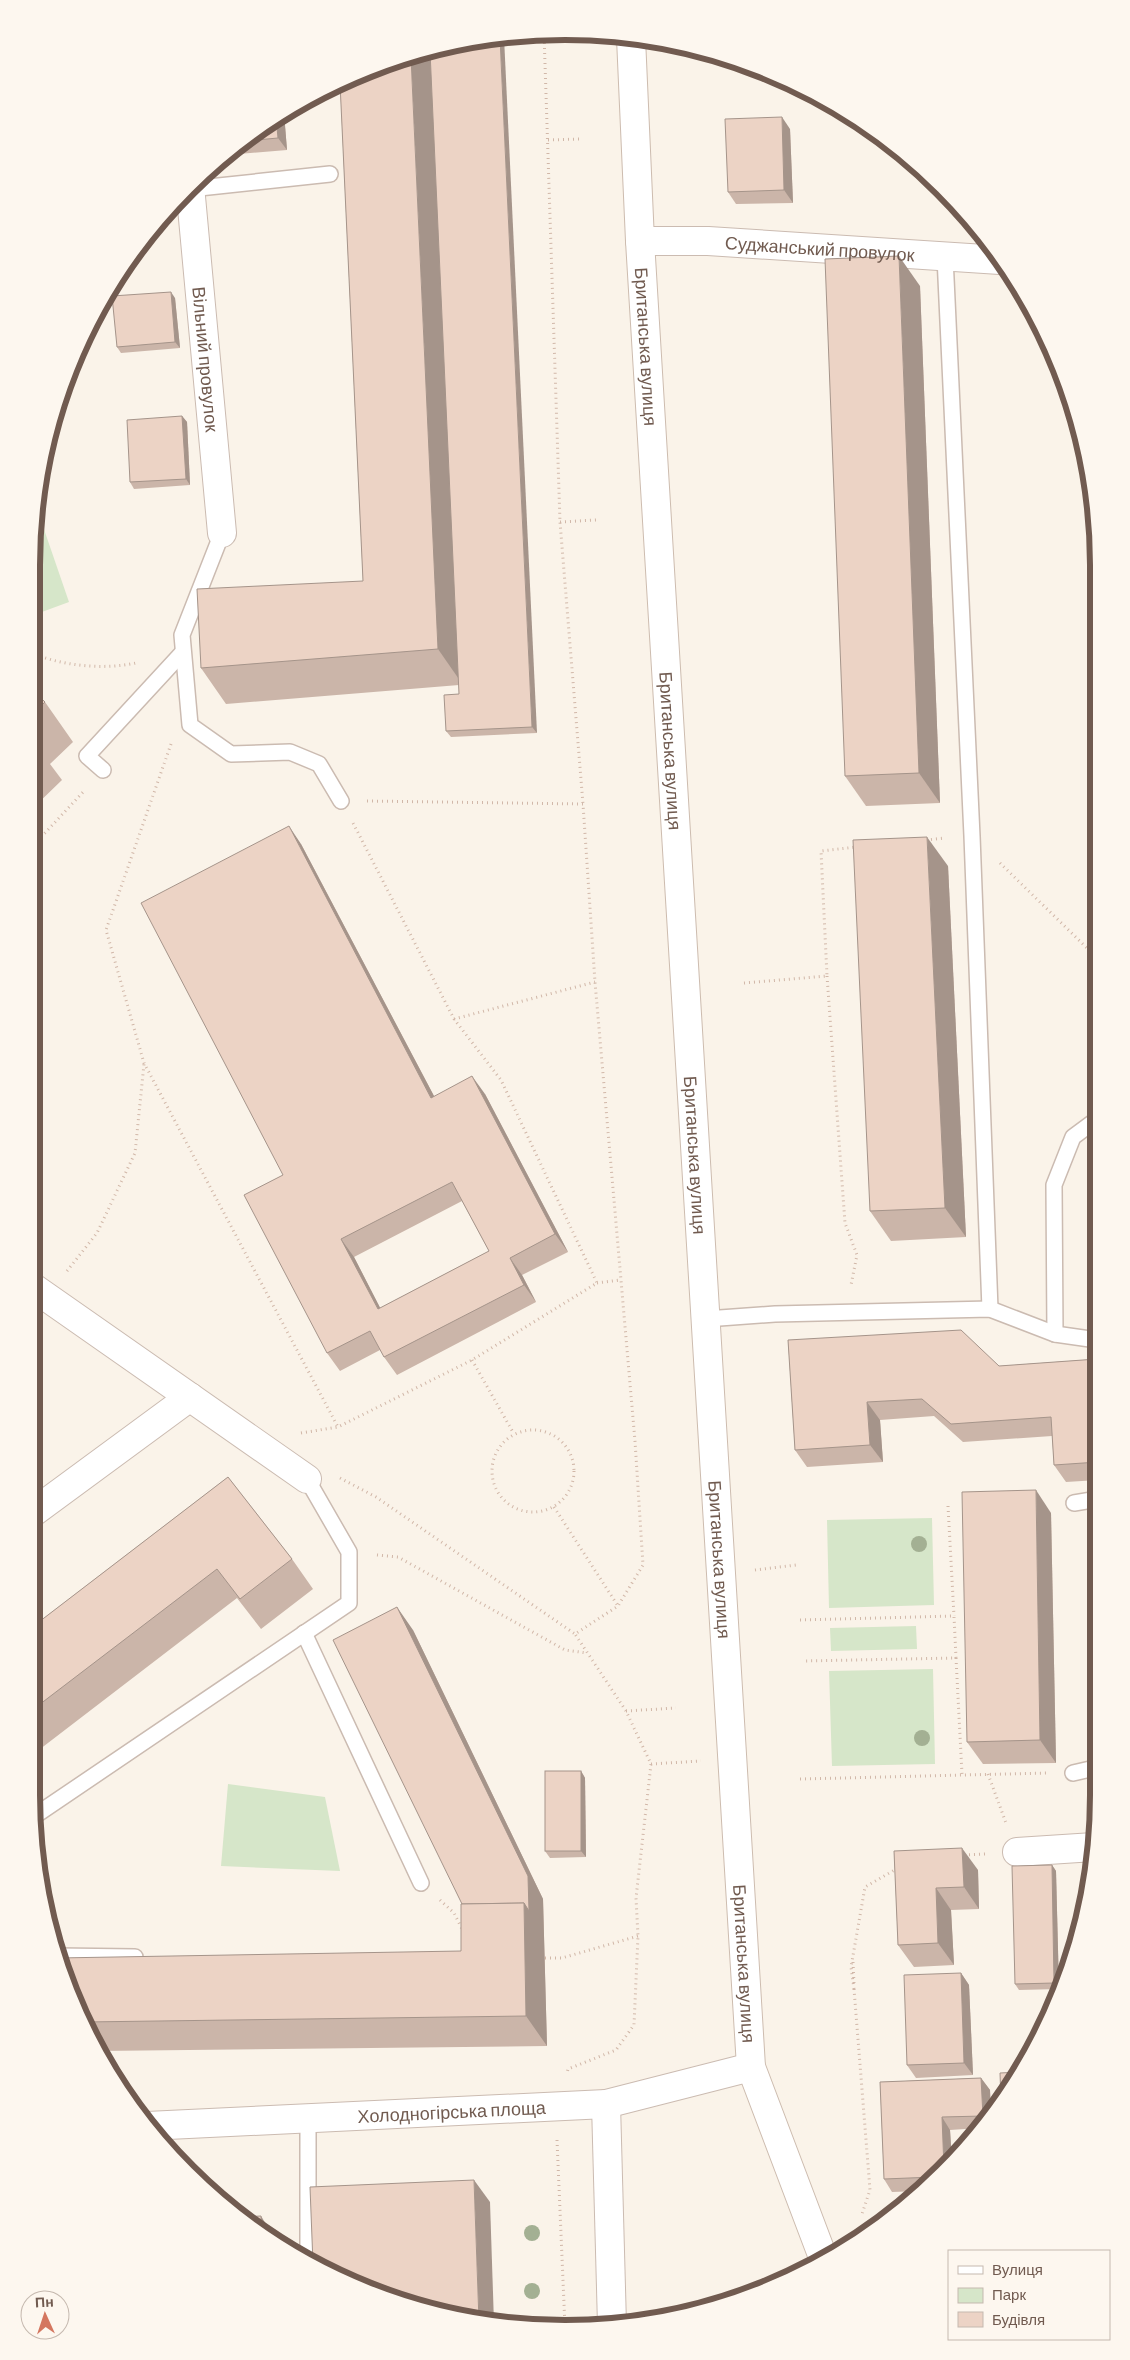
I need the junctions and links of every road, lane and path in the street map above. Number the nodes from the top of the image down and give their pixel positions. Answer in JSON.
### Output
{"nodes":[{"id":1,"x":544,"y":41,"type":"edge"},
{"id":2,"x":631,"y":44,"type":"edge"},
{"id":3,"x":580,"y":139,"type":"dead end"},
{"id":4,"x":548,"y":140,"type":"junction"},
{"id":5,"x":330,"y":174,"type":"dead end"},
{"id":6,"x":201,"y":187,"type":"edge"},
{"id":7,"x":191,"y":197,"type":"edge"},
{"id":8,"x":640,"y":241,"type":"junction"},
{"id":9,"x":944,"y":258,"type":"junction"},
{"id":10,"x":993,"y":260,"type":"edge"},
{"id":11,"x":596,"y":520,"type":"dead end"},
{"id":12,"x":560,"y":522,"type":"junction"},
{"id":13,"x":222,"y":533,"type":"joint"},
{"id":14,"x":182,"y":653,"type":"junction"},
{"id":15,"x":40,"y":657,"type":"edge"},
{"id":16,"x":187,"y":697,"type":"junction"},
{"id":17,"x":103,"y":770,"type":"joint"},
{"id":18,"x":341,"y":801,"type":"junction"},
{"id":19,"x":583,"y":804,"type":"junction"},
{"id":20,"x":972,"y":836,"type":"junction"},
{"id":21,"x":40,"y":838,"type":"edge"},
{"id":22,"x":925,"y":840,"type":"edge"},
{"id":23,"x":859,"y":847,"type":"edge"},
{"id":24,"x":1090,"y":952,"type":"edge"},
{"id":25,"x":827,"y":976,"type":"junction"},
{"id":26,"x":595,"y":982,"type":"junction"},
{"id":27,"x":744,"y":982,"type":"dead end"},
{"id":28,"x":454,"y":1019,"type":"junction"},
{"id":29,"x":144,"y":1063,"type":"junction"},
{"id":30,"x":1090,"y":1124,"type":"edge"},
{"id":31,"x":620,"y":1280,"type":"junction"},
{"id":32,"x":597,"y":1283,"type":"junction"},
{"id":33,"x":850,"y":1289,"type":"dead end"},
{"id":34,"x":40,"y":1292,"type":"edge"},
{"id":35,"x":990,"y":1309,"type":"junction"},
{"id":36,"x":706,"y":1319,"type":"junction"},
{"id":37,"x":1055,"y":1334,"type":"junction"},
{"id":38,"x":1090,"y":1339,"type":"edge"},
{"id":39,"x":472,"y":1360,"type":"junction"},
{"id":40,"x":190,"y":1397,"type":"junction"},
{"id":41,"x":338,"y":1427,"type":"junction"},
{"id":42,"x":514,"y":1434,"type":"junction"},
{"id":43,"x":253,"y":1440,"type":"junction"},
{"id":44,"x":307,"y":1479,"type":"joint"},
{"id":45,"x":376,"y":1498,"type":"dead end"},
{"id":46,"x":1090,"y":1500,"type":"edge"},
{"id":47,"x":1074,"y":1503,"type":"dead end"},
{"id":48,"x":948,"y":1506,"type":"dead end"},
{"id":49,"x":40,"y":1507,"type":"edge"},
{"id":50,"x":554,"y":1507,"type":"junction"},
{"id":51,"x":349,"y":1552,"type":"junction"},
{"id":52,"x":796,"y":1566,"type":"dead end"},
{"id":53,"x":722,"y":1574,"type":"junction"},
{"id":54,"x":618,"y":1606,"type":"junction"},
{"id":55,"x":954,"y":1616,"type":"junction"},
{"id":56,"x":800,"y":1620,"type":"dead end"},
{"id":57,"x":304,"y":1633,"type":"junction"},
{"id":58,"x":575,"y":1634,"type":"junction"},
{"id":59,"x":588,"y":1654,"type":"junction"},
{"id":60,"x":956,"y":1658,"type":"junction"},
{"id":61,"x":803,"y":1661,"type":"dead end"},
{"id":62,"x":676,"y":1708,"type":"dead end"},
{"id":63,"x":626,"y":1711,"type":"junction"},
{"id":64,"x":731,"y":1759,"type":"junction"},
{"id":65,"x":651,"y":1764,"type":"junction"},
{"id":66,"x":1090,"y":1769,"type":"edge"},
{"id":67,"x":1073,"y":1773,"type":"joint"},
{"id":68,"x":962,"y":1774,"type":"junction"},
{"id":69,"x":988,"y":1774,"type":"junction"},
{"id":70,"x":800,"y":1779,"type":"dead end"},
{"id":71,"x":40,"y":1812,"type":"edge"},
{"id":72,"x":1087,"y":1847,"type":"edge"},
{"id":73,"x":1017,"y":1852,"type":"junction"},
{"id":74,"x":961,"y":1856,"type":"edge"},
{"id":75,"x":905,"y":1863,"type":"edge"},
{"id":76,"x":421,"y":1883,"type":"dead end"},
{"id":77,"x":454,"y":1913,"type":"edge"},
{"id":78,"x":465,"y":1936,"type":"edge"},
{"id":79,"x":638,"y":1936,"type":"junction"},
{"id":80,"x":66,"y":1956,"type":"edge"},
{"id":81,"x":146,"y":1957,"type":"edge"},
{"id":82,"x":545,"y":1958,"type":"dead end"},
{"id":83,"x":751,"y":2067,"type":"junction"},
{"id":84,"x":606,"y":2104,"type":"junction"},
{"id":85,"x":556,"y":2107,"type":"junction"},
{"id":86,"x":308,"y":2119,"type":"junction"},
{"id":87,"x":157,"y":2126,"type":"edge"},
{"id":88,"x":862,"y":2214,"type":"dead end"},
{"id":89,"x":308,"y":2253,"type":"edge"},
{"id":90,"x":821,"y":2253,"type":"edge"},
{"id":91,"x":612,"y":2318,"type":"edge"},
{"id":92,"x":565,"y":2320,"type":"edge"}],
"edges":[{"from":1,"to":4,"type":"path"},
{"from":2,"to":8,"type":"main road","name":"Британська вулиця"},
{"from":3,"to":4,"type":"path"},
{"from":4,"to":12,"type":"path"},
{"from":5,"to":6,"type":"lane"},
{"from":7,"to":13,"type":"main road","name":"Вільний провулок"},
{"from":8,"to":9,"type":"main road","name":"Суджанський провулок"},
{"from":8,"to":36,"type":"main road","name":"Британська вулиця"},
{"from":9,"to":10,"type":"main road","name":"Суджанський провулок"},
{"from":9,"to":20,"type":"lane"},
{"from":11,"to":12,"type":"path"},
{"from":12,"to":19,"type":"path"},
{"from":13,"to":14,"type":"lane"},
{"from":14,"to":15,"type":"path"},
{"from":14,"to":16,"type":"lane"},
{"from":14,"to":17,"type":"lane"},
{"from":16,"to":18,"type":"lane"},
{"from":16,"to":29,"type":"path"},
{"from":17,"to":21,"type":"path"},
{"from":18,"to":19,"type":"path"},
{"from":18,"to":28,"type":"path"},
{"from":19,"to":26,"type":"path"},
{"from":20,"to":22,"type":"path"},
{"from":20,"to":24,"type":"path"},
{"from":20,"to":35,"type":"lane"},
{"from":23,"to":25,"type":"path"},
{"from":25,"to":27,"type":"path"},
{"from":25,"to":33,"type":"path"},
{"from":26,"to":28,"type":"path"},
{"from":26,"to":31,"type":"path"},
{"from":28,"to":32,"type":"path"},
{"from":29,"to":34,"type":"path"},
{"from":29,"to":41,"type":"path"},
{"from":30,"to":37,"type":"lane"},
{"from":31,"to":32,"type":"path"},
{"from":31,"to":54,"type":"path"},
{"from":32,"to":39,"type":"path"},
{"from":34,"to":40,"type":"main road"},
{"from":35,"to":36,"type":"lane"},
{"from":35,"to":37,"type":"lane"},
{"from":36,"to":53,"type":"main road","name":"Британська вулиця"},
{"from":37,"to":38,"type":"lane"},
{"from":39,"to":41,"type":"path"},
{"from":39,"to":42,"type":"path"},
{"from":40,"to":43,"type":"main road"},
{"from":40,"to":49,"type":"main road"},
{"from":41,"to":43,"type":"path"},
{"from":42,"to":50,"type":"path"},
{"from":42,"to":50,"type":"path"},
{"from":43,"to":44,"type":"main road"},
{"from":44,"to":51,"type":"lane"},
{"from":45,"to":58,"type":"path"},
{"from":46,"to":47,"type":"lane"},
{"from":48,"to":55,"type":"path"},
{"from":50,"to":54,"type":"path"},
{"from":51,"to":57,"type":"lane"},
{"from":51,"to":59,"type":"path"},
{"from":52,"to":53,"type":"path"},
{"from":53,"to":64,"type":"main road","name":"Британська вулиця"},
{"from":54,"to":58,"type":"path"},
{"from":55,"to":56,"type":"path"},
{"from":55,"to":60,"type":"path"},
{"from":57,"to":71,"type":"lane"},
{"from":57,"to":76,"type":"lane"},
{"from":58,"to":59,"type":"path"},
{"from":59,"to":63,"type":"path"},
{"from":60,"to":61,"type":"path"},
{"from":60,"to":68,"type":"path"},
{"from":62,"to":63,"type":"path"},
{"from":63,"to":65,"type":"path"},
{"from":64,"to":65,"type":"path"},
{"from":64,"to":83,"type":"main road","name":"Британська вулиця"},
{"from":65,"to":79,"type":"path"},
{"from":66,"to":67,"type":"lane"},
{"from":67,"to":69,"type":"path"},
{"from":68,"to":69,"type":"path"},
{"from":68,"to":70,"type":"path"},
{"from":69,"to":73,"type":"path"},
{"from":72,"to":73,"type":"main road"},
{"from":73,"to":74,"type":"path"},
{"from":75,"to":88,"type":"path"},
{"from":77,"to":78,"type":"path"},
{"from":79,"to":82,"type":"path"},
{"from":79,"to":85,"type":"path"},
{"from":80,"to":81,"type":"lane"},
{"from":83,"to":84,"type":"main road","name":"Холодногірська площа"},
{"from":83,"to":90,"type":"main road","name":"Британська вулиця"},
{"from":84,"to":85,"type":"main road","name":"Холодногірська площа"},
{"from":84,"to":91,"type":"main road"},
{"from":85,"to":86,"type":"main road","name":"Холодногірська площа"},
{"from":85,"to":92,"type":"path"},
{"from":86,"to":87,"type":"main road","name":"Холодногірська площа"},
{"from":86,"to":89,"type":"lane"}]}
